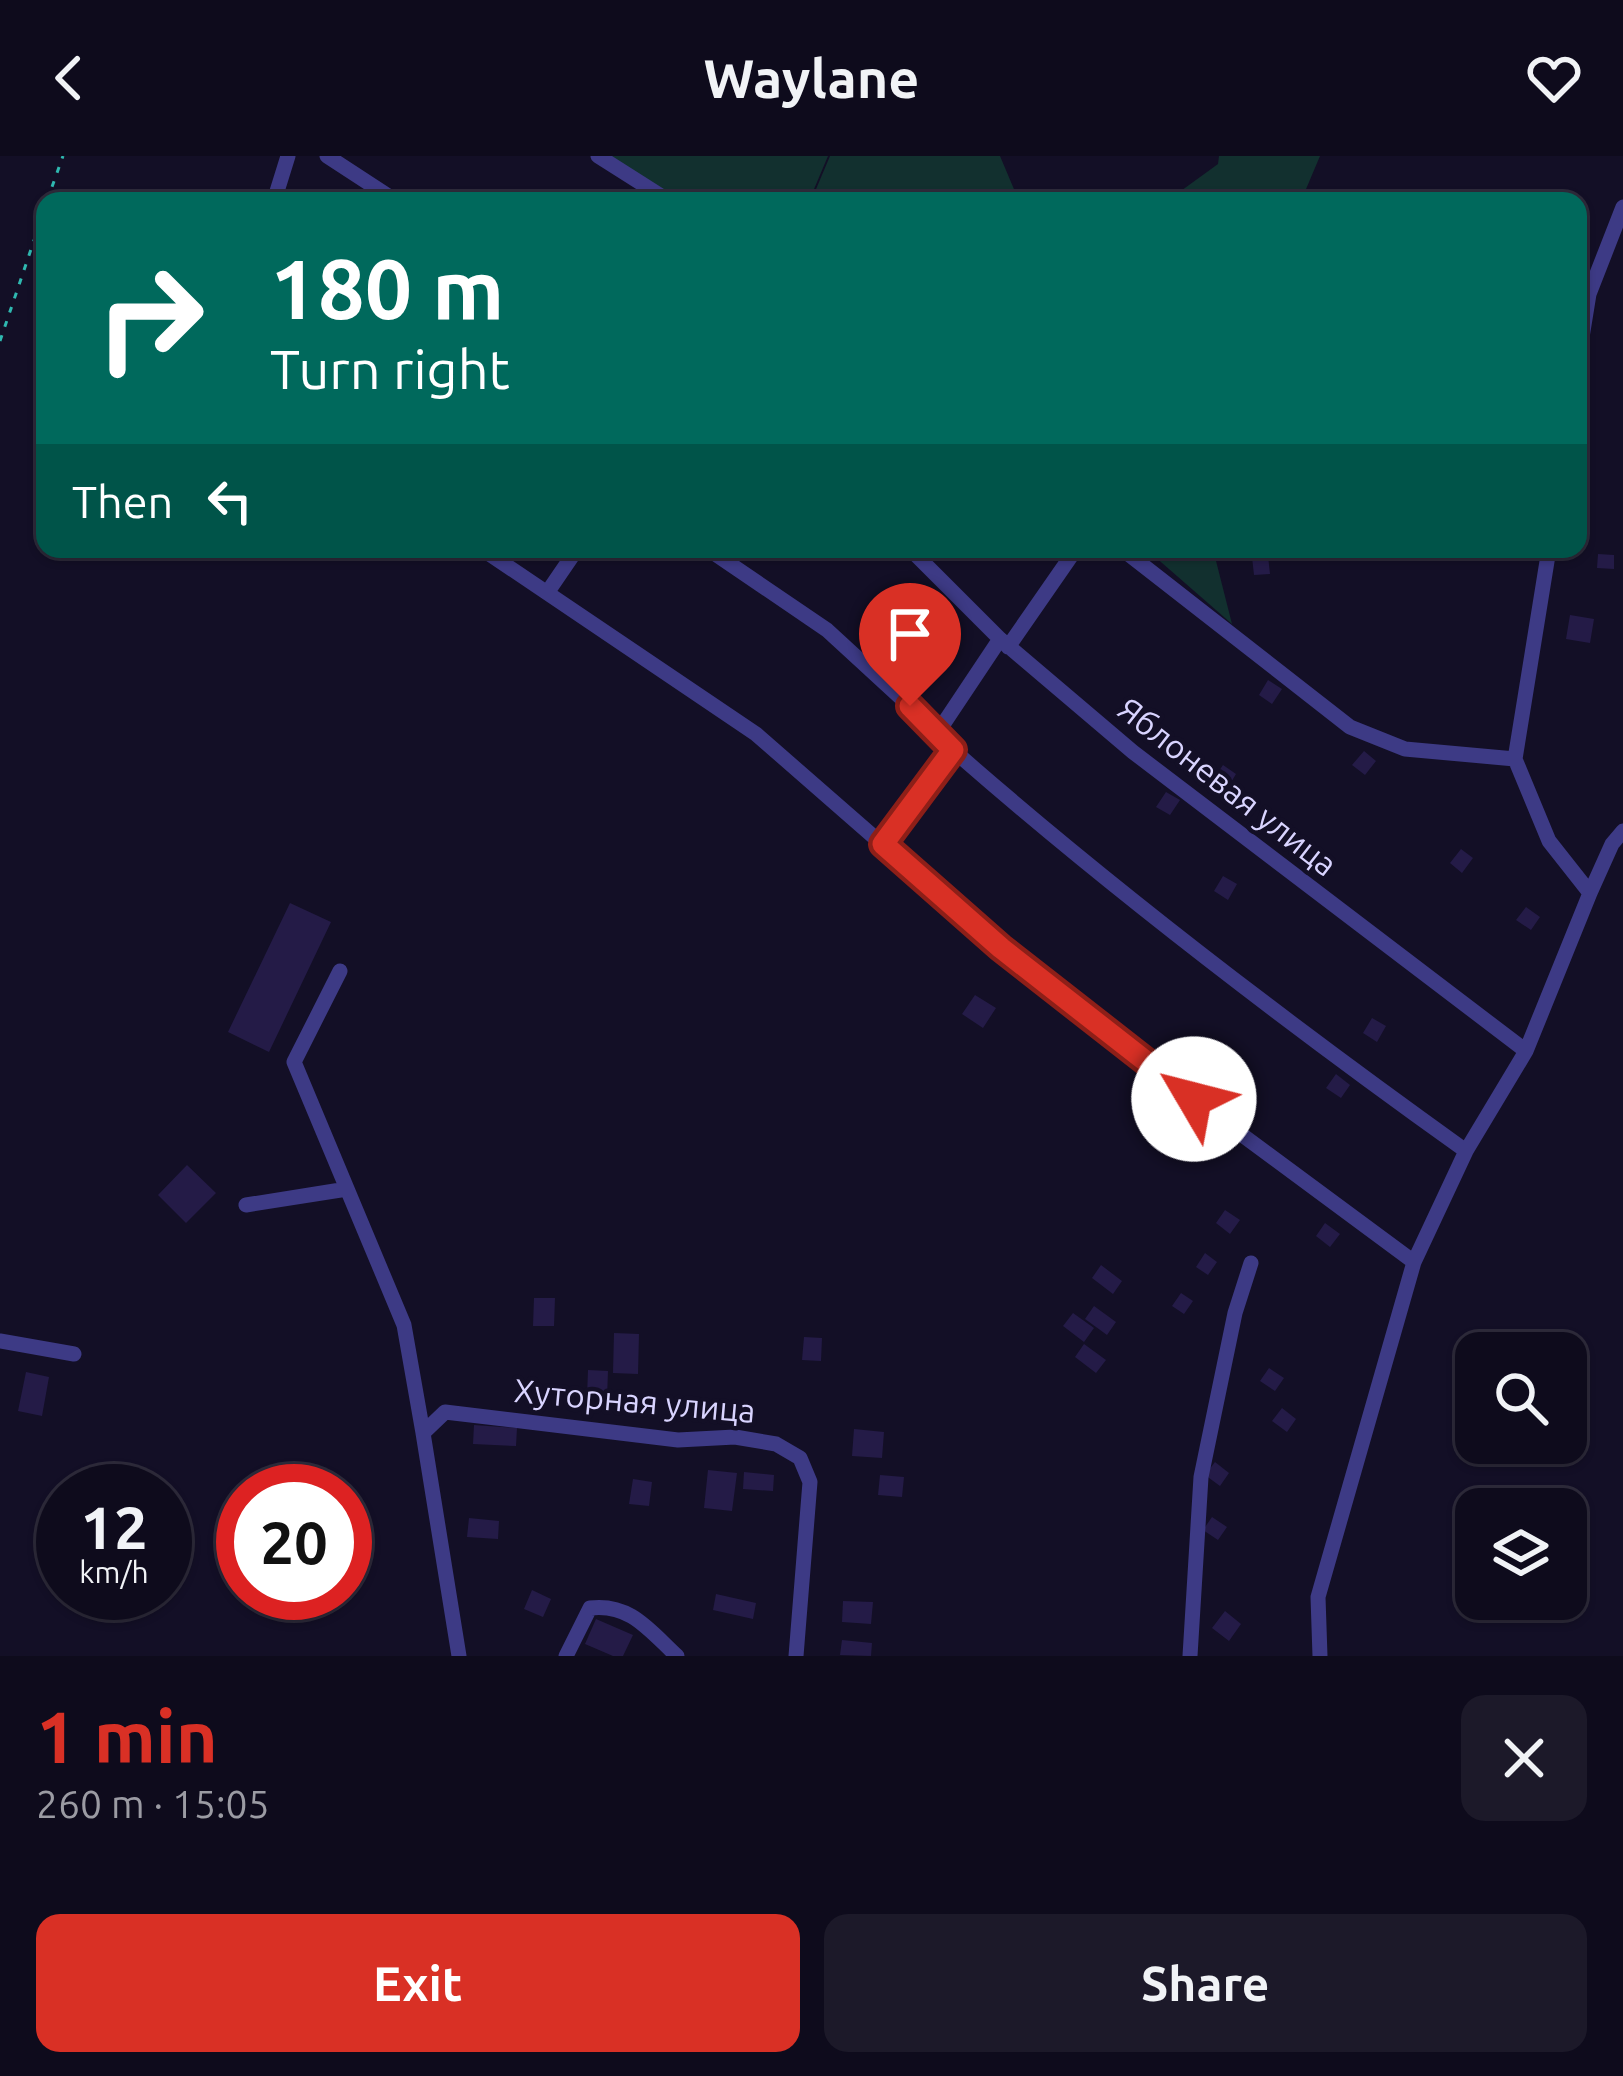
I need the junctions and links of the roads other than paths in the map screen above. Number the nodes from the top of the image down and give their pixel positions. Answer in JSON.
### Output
{"nodes":[{"id":1,"x":288,"y":156,"type":"edge"},
{"id":2,"x":327,"y":156,"type":"edge"},
{"id":3,"x":598,"y":156,"type":"edge"},
{"id":4,"x":277,"y":192,"type":"edge"},
{"id":5,"x":382,"y":192,"type":"edge"},
{"id":6,"x":655,"y":192,"type":"edge"},
{"id":7,"x":1623,"y":207,"type":"edge"},
{"id":8,"x":1587,"y":306,"type":"edge"},
{"id":9,"x":497,"y":558,"type":"edge"},
{"id":10,"x":571,"y":558,"type":"edge"},
{"id":11,"x":720,"y":558,"type":"edge"},
{"id":12,"x":919,"y":558,"type":"edge"},
{"id":13,"x":1069,"y":558,"type":"edge"},
{"id":14,"x":1134,"y":558,"type":"edge"},
{"id":15,"x":1548,"y":558,"type":"edge"},
{"id":16,"x":549,"y":590,"type":"junction"},
{"id":17,"x":1004,"y":643,"type":"junction"},
{"id":18,"x":938,"y":731,"type":"junction"},
{"id":19,"x":953,"y":750,"type":"junction"},
{"id":20,"x":1515,"y":759,"type":"junction"},
{"id":21,"x":1623,"y":831,"type":"edge"},
{"id":22,"x":883,"y":844,"type":"junction"},
{"id":23,"x":1590,"y":893,"type":"junction"},
{"id":24,"x":340,"y":971,"type":"dead end"},
{"id":25,"x":1526,"y":1051,"type":"junction"},
{"id":26,"x":1466,"y":1151,"type":"junction"},
{"id":27,"x":347,"y":1189,"type":"junction"},
{"id":28,"x":246,"y":1205,"type":"dead end"},
{"id":29,"x":1414,"y":1262,"type":"junction"},
{"id":30,"x":1251,"y":1263,"type":"dead end"},
{"id":31,"x":0,"y":1341,"type":"edge"},
{"id":32,"x":74,"y":1354,"type":"dead end"},
{"id":33,"x":423,"y":1433,"type":"junction"},
{"id":34,"x":459,"y":1656,"type":"edge"},
{"id":35,"x":566,"y":1656,"type":"edge"},
{"id":36,"x":676,"y":1656,"type":"edge"},
{"id":37,"x":796,"y":1656,"type":"edge"},
{"id":38,"x":1190,"y":1656,"type":"edge"},
{"id":39,"x":1320,"y":1656,"type":"edge"}],
"edges":[{"from":1,"to":4,"type":"street"},
{"from":2,"to":5,"type":"street"},
{"from":3,"to":6,"type":"street"},
{"from":7,"to":8,"type":"street"},
{"from":9,"to":16,"type":"street"},
{"from":10,"to":16,"type":"street"},
{"from":11,"to":18,"type":"street"},
{"from":12,"to":17,"type":"street","name":"Яблоневая улица"},
{"from":13,"to":17,"type":"street"},
{"from":14,"to":20,"type":"street"},
{"from":15,"to":20,"type":"street"},
{"from":16,"to":22,"type":"street"},
{"from":17,"to":18,"type":"street"},
{"from":17,"to":25,"type":"street","name":"Яблоневая улица"},
{"from":18,"to":19,"type":"street"},
{"from":19,"to":22,"type":"street"},
{"from":19,"to":26,"type":"street"},
{"from":20,"to":23,"type":"street"},
{"from":21,"to":23,"type":"street"},
{"from":22,"to":29,"type":"street"},
{"from":23,"to":25,"type":"street"},
{"from":24,"to":27,"type":"street"},
{"from":25,"to":26,"type":"street"},
{"from":26,"to":29,"type":"street"},
{"from":27,"to":28,"type":"street"},
{"from":27,"to":33,"type":"street"},
{"from":29,"to":39,"type":"street"},
{"from":30,"to":38,"type":"street"},
{"from":31,"to":32,"type":"street"},
{"from":33,"to":34,"type":"street"},
{"from":33,"to":37,"type":"street","name":"Хуторная улица"},
{"from":35,"to":36,"type":"street"}]}
